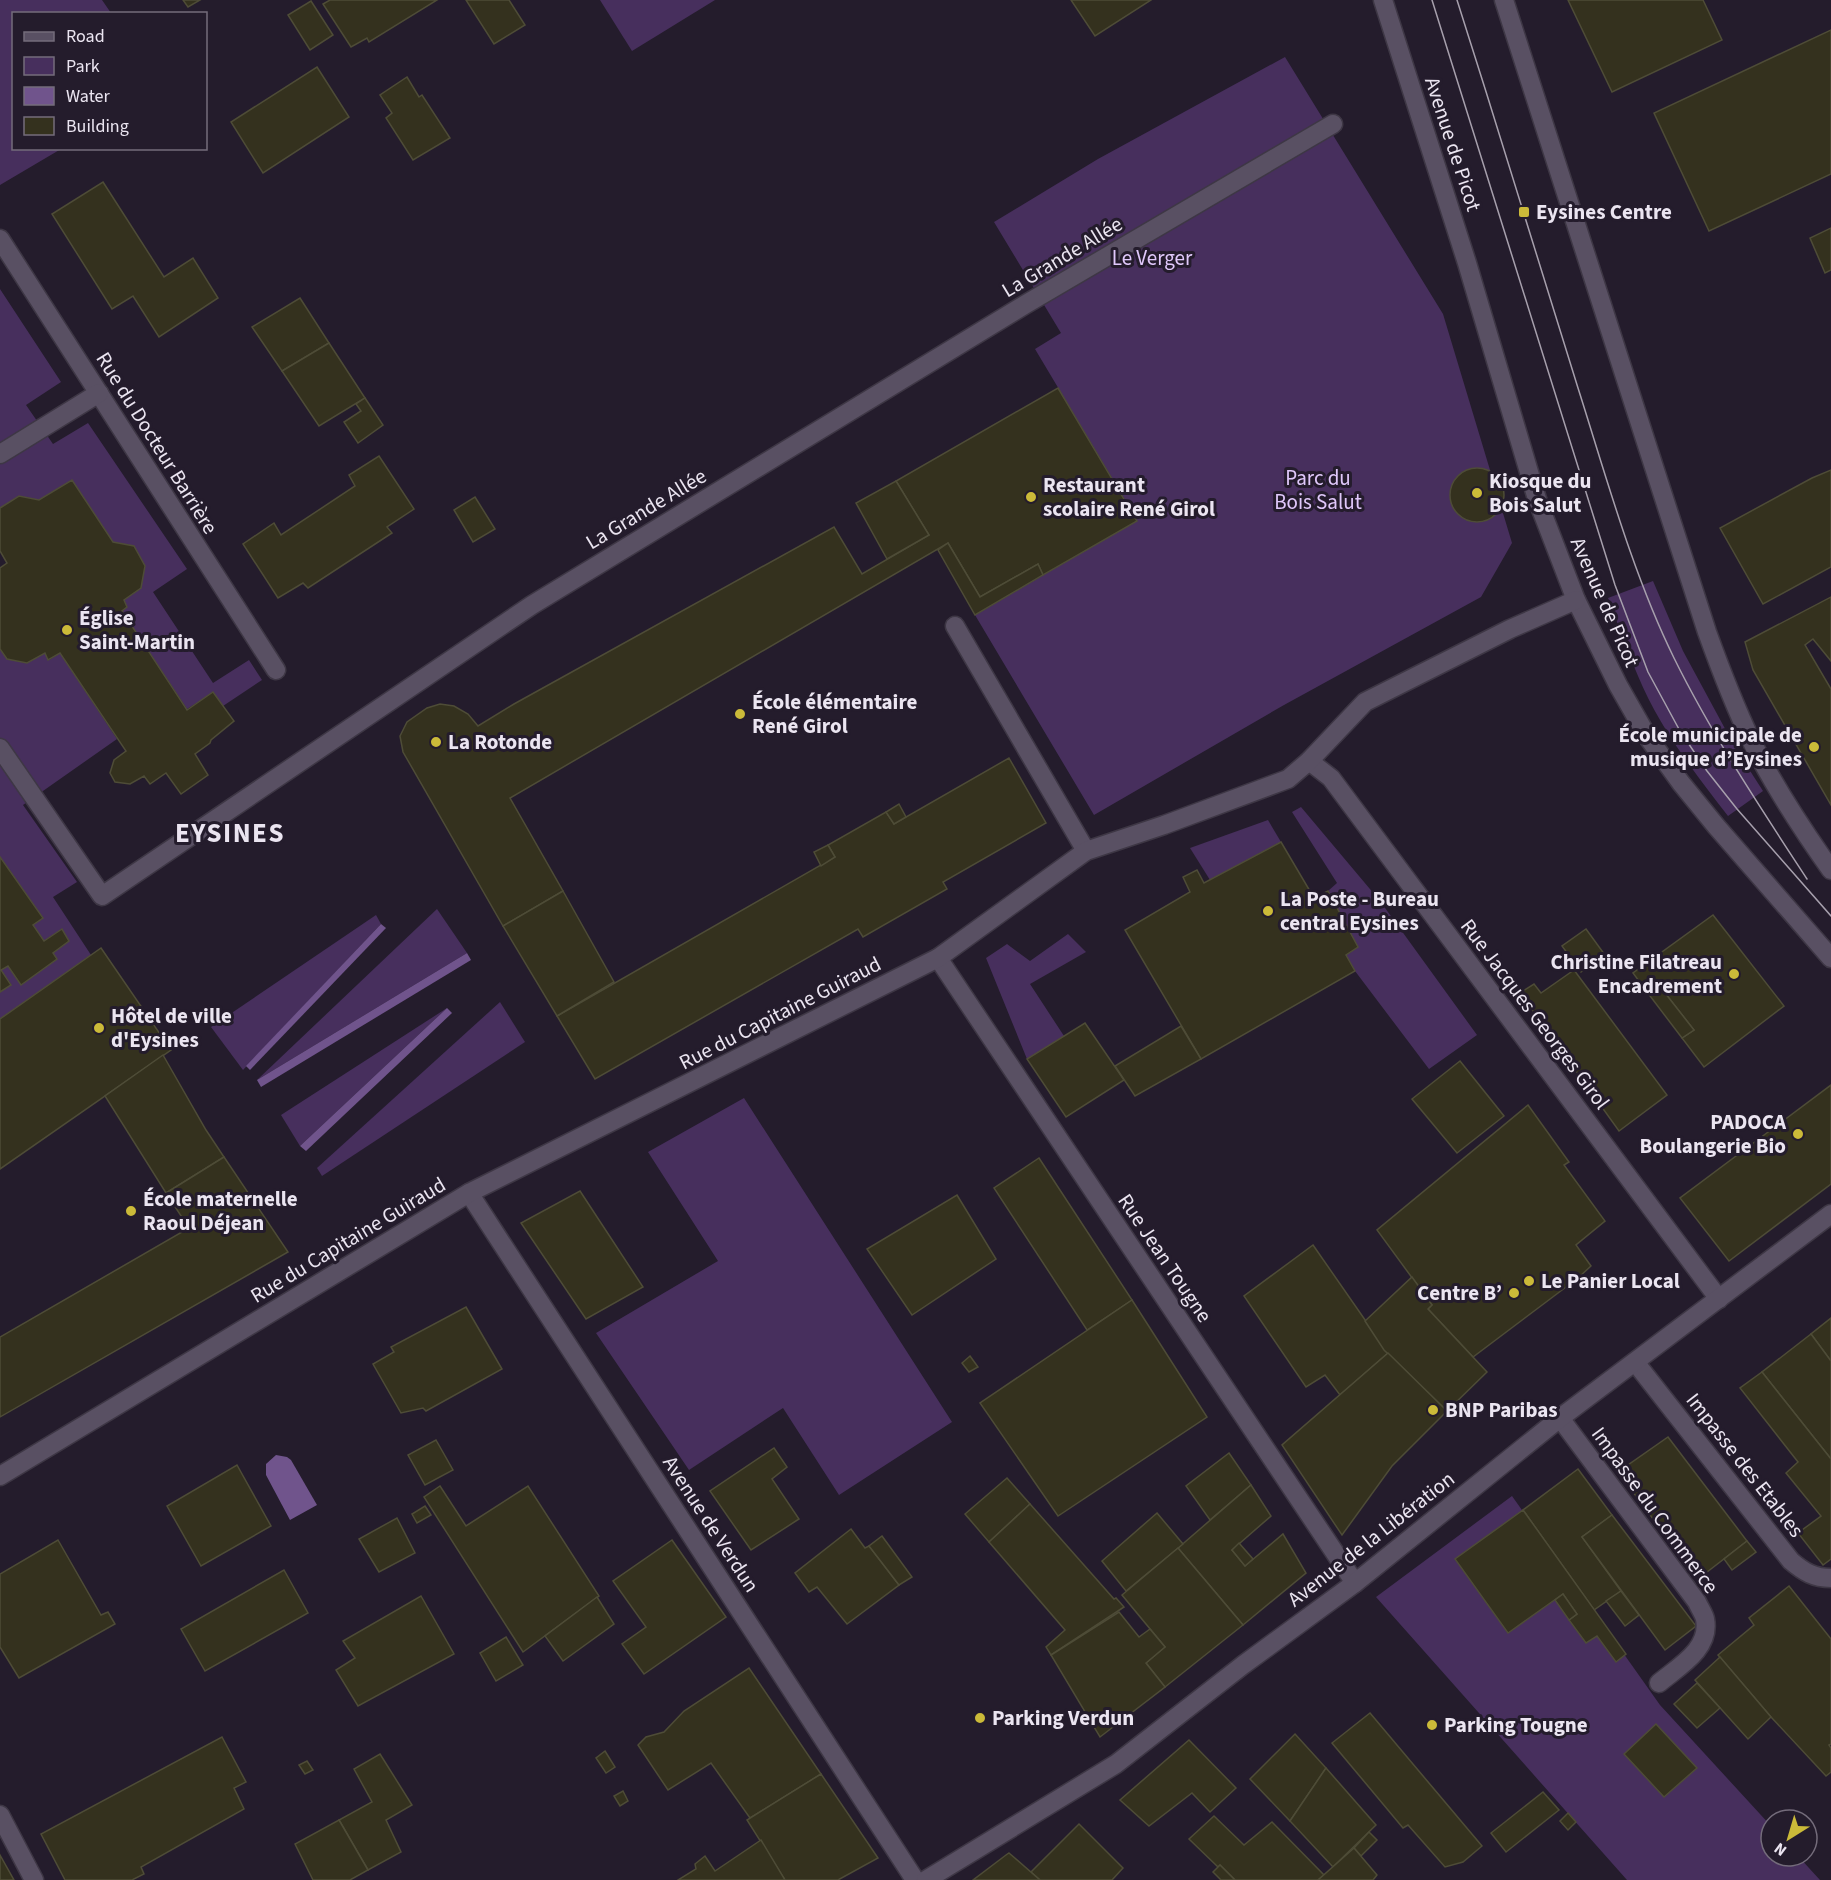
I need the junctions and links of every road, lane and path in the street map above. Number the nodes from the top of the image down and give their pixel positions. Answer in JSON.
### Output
{"nodes":[{"id":1,"x":1383,"y":0,"type":"edge"},
{"id":2,"x":1504,"y":0,"type":"edge"},
{"id":3,"x":1333,"y":124,"type":"dead end"},
{"id":4,"x":0,"y":239,"type":"edge"},
{"id":5,"x":99,"y":393,"type":"junction"},
{"id":6,"x":0,"y":454,"type":"edge"},
{"id":7,"x":1576,"y":600,"type":"junction"},
{"id":8,"x":955,"y":626,"type":"dead end"},
{"id":9,"x":276,"y":670,"type":"dead end"},
{"id":10,"x":0,"y":748,"type":"edge"},
{"id":11,"x":1309,"y":761,"type":"junction"},
{"id":12,"x":1086,"y":851,"type":"junction"},
{"id":13,"x":1831,"y":870,"type":"edge"},
{"id":14,"x":938,"y":958,"type":"junction"},
{"id":15,"x":1831,"y":958,"type":"edge"},
{"id":16,"x":469,"y":1193,"type":"junction"},
{"id":17,"x":1831,"y":1214,"type":"edge"},
{"id":18,"x":1719,"y":1299,"type":"junction"},
{"id":19,"x":1635,"y":1362,"type":"junction"},
{"id":20,"x":1560,"y":1418,"type":"junction"},
{"id":21,"x":0,"y":1476,"type":"edge"},
{"id":22,"x":1831,"y":1578,"type":"edge"},
{"id":23,"x":1355,"y":1582,"type":"junction"},
{"id":24,"x":1659,"y":1683,"type":"dead end"},
{"id":25,"x":0,"y":1815,"type":"edge"},
{"id":26,"x":34,"y":1880,"type":"edge"},
{"id":27,"x":915,"y":1880,"type":"edge"},
{"id":28,"x":926,"y":1880,"type":"edge"}],
"edges":[{"from":1,"to":7,"type":"street","name":"Avenue de Picot"},
{"from":2,"to":13,"type":"street"},
{"from":3,"to":10,"type":"street","name":"La Grande Allée"},
{"from":4,"to":5,"type":"street","name":"Rue du Docteur Barrière"},
{"from":5,"to":6,"type":"street"},
{"from":5,"to":9,"type":"street","name":"Rue du Docteur Barrière"},
{"from":7,"to":11,"type":"street","name":"Rue du Capitaine Guiraud"},
{"from":7,"to":15,"type":"street","name":"Avenue de Picot"},
{"from":8,"to":12,"type":"street"},
{"from":11,"to":12,"type":"street","name":"Rue du Capitaine Guiraud"},
{"from":11,"to":18,"type":"street","name":"Rue Jacques Georges Girol"},
{"from":12,"to":14,"type":"street","name":"Rue du Capitaine Guiraud"},
{"from":14,"to":16,"type":"street","name":"Rue du Capitaine Guiraud"},
{"from":14,"to":23,"type":"street","name":"Rue Jean Tougne"},
{"from":16,"to":21,"type":"street","name":"Rue du Capitaine Guiraud"},
{"from":16,"to":27,"type":"street","name":"Avenue de Verdun"},
{"from":17,"to":18,"type":"street","name":"Avenue de la Libération"},
{"from":18,"to":19,"type":"street","name":"Avenue de la Libération"},
{"from":19,"to":20,"type":"street","name":"Avenue de la Libération"},
{"from":19,"to":22,"type":"street","name":"Impasse des Etables"},
{"from":20,"to":23,"type":"street","name":"Avenue de la Libération"},
{"from":20,"to":24,"type":"street","name":"Impasse du Commerce"},
{"from":23,"to":28,"type":"street","name":"Avenue de la Libération"},
{"from":25,"to":26,"type":"street"}]}
